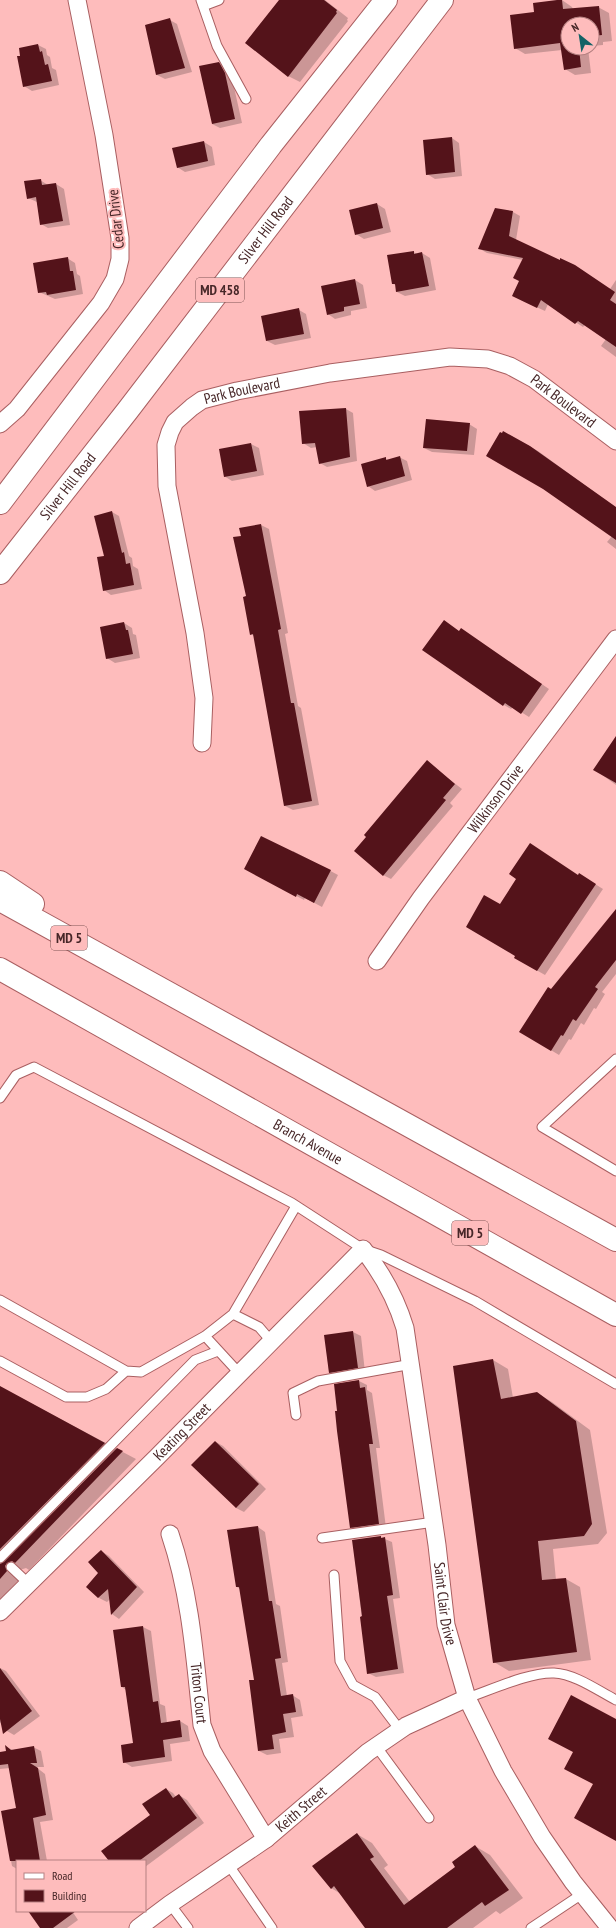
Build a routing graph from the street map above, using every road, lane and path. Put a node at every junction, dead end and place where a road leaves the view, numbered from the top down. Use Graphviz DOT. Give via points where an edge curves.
graph roads {
  1 [pos="77,0"];
  2 [pos="219,0"];
  3 [pos="386,0"];
  4 [pos="442,2"];
  5 [pos="202,3"];
  6 [pos="246,99"];
  7 [pos="0,424"];
  8 [pos="616,441"];
  9 [pos="0,503"];
  10 [pos="0,573"];
  11 [pos="616,640"];
  12 [pos="202,743"];
  13 [pos="0,882"];
  14 [pos="0,900"];
  15 [pos="377,960"];
  16 [pos="0,969"];
  17 [pos="0,975"];
  18 [pos="138,976"];
  19 [pos="37,989"];
  20 [pos="616,1059"];
  21 [pos="0,1098"];
  22 [pos="616,1171"];
  23 [pos="296,1206"];
  24 [pos="616,1240"];
  25 [pos="362,1249"];
  26 [pos="0,1300"];
  27 [pos="233,1314"];
  28 [pos="616,1315"];
  29 [pos="205,1336"];
  30 [pos="270,1341"];
  31 [pos="218,1351"];
  32 [pos="0,1360"];
  33 [pos="412,1364"];
  34 [pos="126,1371"];
  35 [pos="239,1373"];
  36 [pos="616,1384"];
  37 [pos="296,1415"];
  38 [pos="434,1522"];
  39 [pos="170,1534"];
  40 [pos="322,1538"];
  41 [pos="0,1558"];
  42 [pos="11,1568"];
  43 [pos="334,1575"];
  44 [pos="29,1584"];
  45 [pos="0,1612"];
  46 [pos="467,1698"];
  47 [pos="616,1700"];
  48 [pos="400,1730"];
  49 [pos="376,1746"];
  50 [pos="429,1818"];
  51 [pos="266,1838"];
  52 [pos="228,1864"];
  53 [pos="582,1894"];
  54 [pos="170,1904"];
  55 [pos="138,1928"];
  56 [pos="188,1928"];
  57 [pos="272,1928"];
  58 [pos="531,1928"];
  59 [pos="610,1928"];
  1 -- 7 [label="street, Cedar Drive" via="104,135 120,238 120,259 115,279 101,303 17,409"];
  2 -- 5 [label="lane"];
  3 -- 9 [label="main road, MD 458" via="271,145"];
  4 -- 10 [label="main road, Silver Hill Road / MD 458"];
  5 -- 6 [label="lane" via="218,46"];
  8 -- 12 [label="street, Park Boulevard" via="534,379 510,366 488,359 450,357 330,373 237,391 202,400 192,407 175,422 170,432 166,445 167,486 195,633 204,698"];
  11 -- 15 [label="street, Wilkinson Drive"];
  13 -- 18 [label="main road"];
  14 -- 18 [label="main road, MD 5"];
  16 -- 19 [label="main road, Branch Avenue / MD 5"];
  17 -- 19 [label="main road"];
  18 -- 24 [label="main road, MD 5"];
  19 -- 28 [label="main road, Branch Avenue / MD 5"];
  20 -- 22 [label="lane" via="542,1127"];
  21 -- 23 [label="lane" via="16,1075 34,1067"];
  23 -- 25 [label="lane"];
  23 -- 27 [label="lane"];
  25 -- 30 [label="street, Keating Street"];
  25 -- 33 [label="street, Saint Clair Drive" via="378,1268 400,1311"];
  25 -- 36 [label="lane" via="381,1255 475,1301"];
  26 -- 34 [label="lane"];
  27 -- 29 [label="lane"];
  27 -- 30 [label="lane" via="259,1327"];
  29 -- 31 [label="lane"];
  29 -- 34 [label="lane" via="141,1372"];
  30 -- 35 [label="street, Keating Street"];
  31 -- 35 [label="lane"];
  31 -- 41 [label="lane" via="195,1360"];
  32 -- 34 [label="lane" via="66,1397 87,1397 106,1389"];
  33 -- 37 [label="lane" via="318,1381 293,1393"];
  33 -- 38 [label="street, Saint Clair Drive"];
  35 -- 44 [label="street, Keating Street"];
  38 -- 40 [label="lane"];
  38 -- 46 [label="street, Saint Clair Drive" via="446,1625"];
  39 -- 51 [label="street, Triton Court" via="180,1564 193,1633 202,1725 212,1751"];
  42 -- 44 [label="lane"];
  43 -- 48 [label="lane" via="340,1661 354,1685 375,1697"];
  44 -- 45 [label="street, Keating Street"];
  46 -- 47 [label="lane" via="525,1677 553,1673 575,1679"];
  46 -- 48 [label="street, Keith Street"];
  46 -- 53 [label="street, Saint Clair Drive" via="503,1771 542,1837"];
  48 -- 49 [label="street, Keith Street"];
  49 -- 50 [label="lane"];
  49 -- 51 [label="street, Keith Street"];
  51 -- 52 [label="street, Keith Street"];
  52 -- 54 [label="street, Keith Street"];
  52 -- 57 [label="lane"];
  53 -- 58 [label="lane"];
  53 -- 59 [label="street, Saint Clair Drive"];
  54 -- 55 [label="street, Keith Street"];
  54 -- 56 [label="lane"];
}
